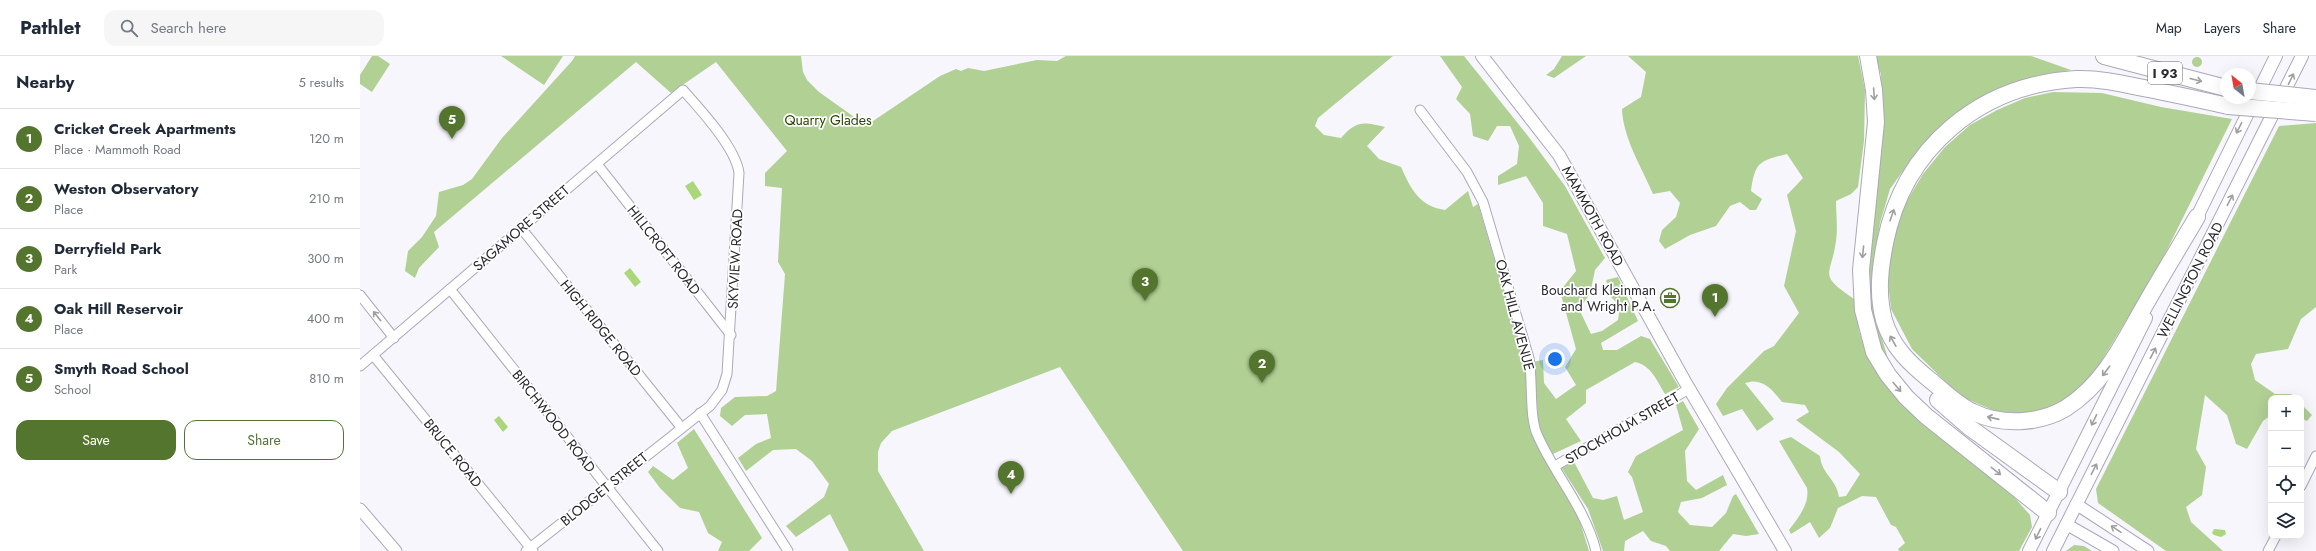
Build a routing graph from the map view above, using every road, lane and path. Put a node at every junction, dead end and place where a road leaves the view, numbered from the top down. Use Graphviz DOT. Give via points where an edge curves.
graph roads {
  1 [pos="1482,56"];
  2 [pos="1868,56"];
  3 [pos="2104,56"];
  4 [pos="2276,56"];
  5 [pos="2302,56"];
  6 [pos="2220,86"];
  7 [pos="683,90"];
  8 [pos="2256,92"];
  9 [pos="2316,98"];
  10 [pos="1420,110"];
  11 [pos="2316,113"];
  12 [pos="596,164"];
  13 [pos="2197,217"];
  14 [pos="521,228"];
  15 [pos="450,289"];
  16 [pos="360,295"];
  17 [pos="731,335"];
  18 [pos="394,338"];
  19 [pos="373,355"];
  20 [pos="1904,358"];
  21 [pos="360,366"];
  22 [pos="1689,389"];
  23 [pos="700,414"];
  24 [pos="681,427"];
  25 [pos="2315,459"];
  26 [pos="1555,466"];
  27 [pos="2304,480"];
  28 [pos="606,488"];
  29 [pos="2059,492"];
  30 [pos="2076,504"];
  31 [pos="2048,513"];
  32 [pos="362,515"];
  33 [pos="2066,524"];
  34 [pos="2274,539"];
  35 [pos="530,550"];
  36 [pos="396,551"];
  37 [pos="658,551"];
  38 [pos="788,551"];
  39 [pos="1596,551"];
  40 [pos="1785,551"];
  41 [pos="2030,551"];
  42 [pos="2053,551"];
  43 [pos="2113,551"];
  44 [pos="2148,551"];
  45 [pos="2268,551"];
  1 -- 22 [label="main road, MAMMOTH ROAD" via="1559,155"];
  2 -- 31 [label="highway, one-way" via="1876,122 1861,270 1863,310 1874,352 1888,375 1921,411"];
  3 -- 6 [label="highway, I 93, one-way"];
  4 -- 13 [label="main road, WELLINGTON ROAD, one-way"];
  30 -- 5 [label="main road, WELLINGTON ROAD, one-way"];
  7 -- 12 [label="street, SAGAMORE STREET"];
  7 -- 17 [label="street, SKYVIEW ROAD" via="724,142 739,168"];
  8 -- 9 [label="highway, bridge"];
  10 -- 26 [label="street, OAK HILL AVENUE" via="1467,172 1483,202 1528,358 1532,376 1535,428"];
  20 -- 11 [label="highway, one-way, bridge" via="1891,339 1881,306 1879,269 1888,227 1904,187 1915,168 1942,135 1986,103 2026,87 2079,79 2122,83 2228,106"];
  12 -- 14 [label="street, SAGAMORE STREET"];
  12 -- 17 [label="street, HILLCROFT ROAD"];
  13 -- 20 [label="highway, one-way" via="2108,368 2093,386 2060,411 2020,422 1993,419 1973,412 1954,400"];
  13 -- 29 [label="main road, WELLINGTON ROAD, one-way"];
  14 -- 15 [label="street, SAGAMORE STREET"];
  14 -- 24 [label="street, HIGH RIDGE ROAD"];
  15 -- 18 [label="street, SAGAMORE STREET"];
  15 -- 28 [label="street, BIRCHWOOD ROAD"];
  18 -- 16 [label="street, one-way"];
  17 -- 23 [label="street, SKYVIEW ROAD" via="727,374 722,390 714,402"];
  18 -- 19 [label="street, SAGAMORE STREET"];
  19 -- 21 [label="street, SAGAMORE STREET"];
  19 -- 35 [label="street, BRUCE ROAD"];
  20 -- 29 [label="highway" via="1930,392 1969,427"];
  22 -- 26 [label="street, STOCKHOLM STREET"];
  22 -- 40 [label="main road, MAMMOTH ROAD"];
  23 -- 24 [label="street, SKYVIEW ROAD"];
  23 -- 38 [label="street"];
  24 -- 28 [label="street, BLODGET STREET"];
  25 -- 27 [label="street"];
  26 -- 39 [label="street, OAK HILL AVENUE" via="1582,513"];
  28 -- 35 [label="street, BLODGET STREET"];
  28 -- 37 [label="street, BIRCHWOOD ROAD"];
  29 -- 30 [label="main road"];
  29 -- 31 [label="main road, WELLINGTON ROAD"];
  30 -- 33 [label="main road, WELLINGTON ROAD"];
  44 -- 30 [label="street, one-way"];
  31 -- 33 [label="main road"];
  31 -- 41 [label="main road, WELLINGTON ROAD, one-way"];
  32 -- 36 [label="street"];
  33 -- 42 [label="main road, WELLINGTON ROAD"];
  33 -- 43 [label="street"];
  34 -- 45 [label="street"];
}
